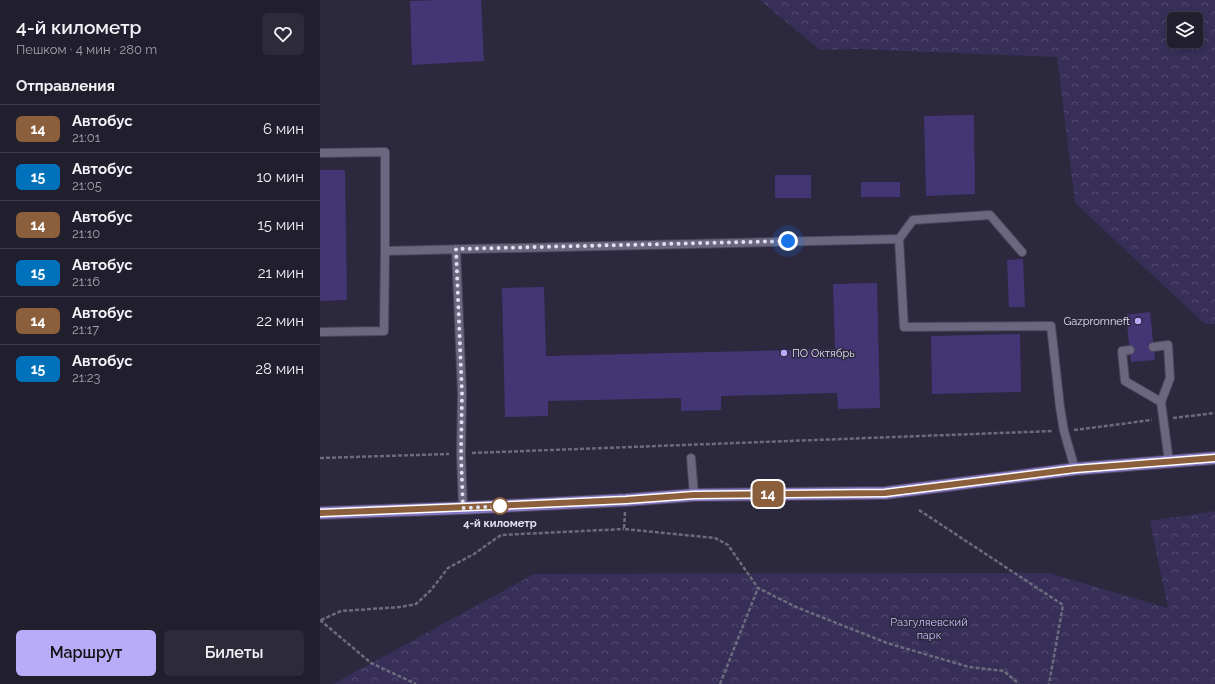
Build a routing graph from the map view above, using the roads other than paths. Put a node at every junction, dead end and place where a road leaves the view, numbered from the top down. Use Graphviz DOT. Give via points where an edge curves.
graph roads {
  1 [pos="320,153"];
  2 [pos="899,238"];
  3 [pos="456,249"];
  4 [pos="385,251"];
  5 [pos="1022,252"];
  6 [pos="320,332"];
  7 [pos="1153,347"];
  8 [pos="1130,350"];
  9 [pos="1161,402"];
  10 [pos="691,458"];
  11 [pos="1215,458"];
  12 [pos="1169,462"];
  13 [pos="1075,469"];
  14 [pos="694,495"];
  15 [pos="463,508"];
  16 [pos="320,513"];
  1 -- 4 [label="lane" via="385,152"];
  2 -- 3 [label="lane"];
  2 -- 5 [label="lane" via="913,220 990,215"];
  2 -- 13 [label="lane" via="904,327 1051,326 1064,431"];
  3 -- 4 [label="lane"];
  3 -- 15 [label="lane" via="462,394"];
  4 -- 6 [label="lane" via="384,331"];
  7 -- 9 [label="lane" via="1168,345 1170,378"];
  8 -- 9 [label="lane" via="1122,350 1125,381"];
  9 -- 12 [label="lane"];
  10 -- 14 [label="lane"];
  11 -- 12 [label="main road"];
  12 -- 13 [label="main road"];
  13 -- 14 [label="main road" via="885,493"];
  14 -- 15 [label="main road"];
  15 -- 16 [label="main road"];
}
